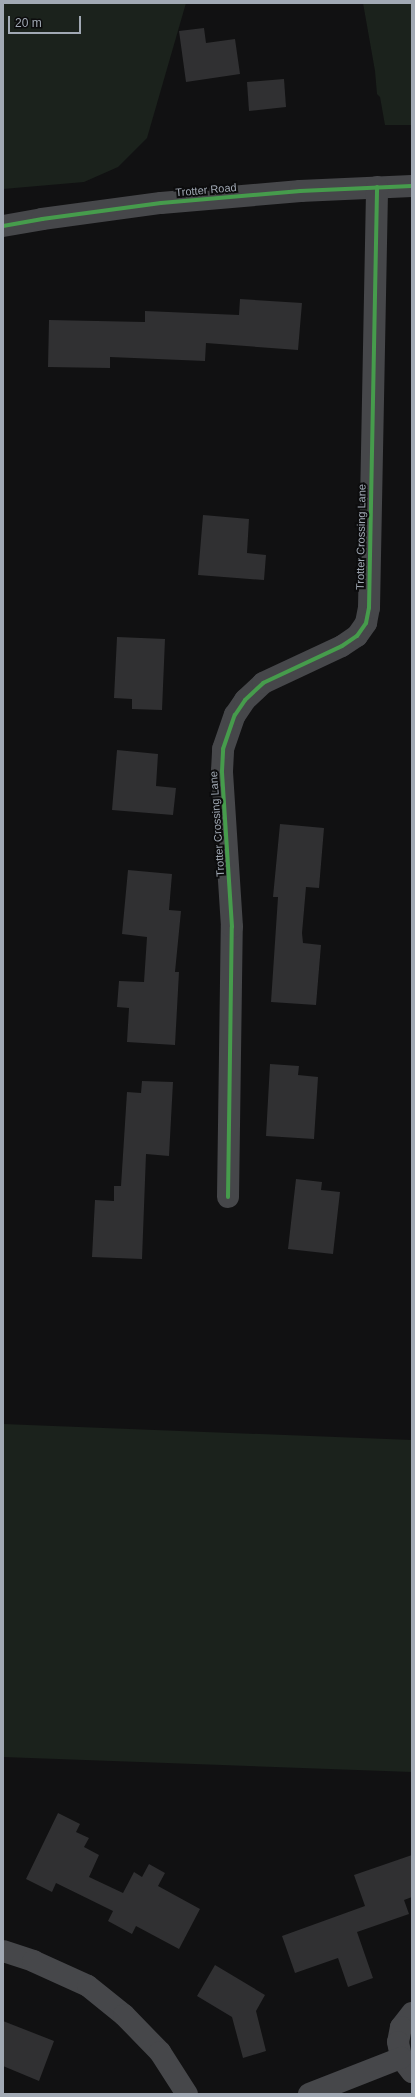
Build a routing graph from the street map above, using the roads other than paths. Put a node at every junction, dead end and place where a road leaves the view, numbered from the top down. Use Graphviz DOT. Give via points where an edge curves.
graph roads {
  1 [pos="412,186"];
  2 [pos="377,187"];
  3 [pos="3,226"];
  4 [pos="228,1197"];
  5 [pos="3,1952"];
  6 [pos="412,2013"];
  7 [pos="407,2065"];
  8 [pos="187,2094"];
  9 [pos="309,2094"];
  1 -- 2 [label="street, Trotter Road"];
  2 -- 3 [label="street, Trotter Road" via="161,203"];
  2 -- 4 [label="street, Trotter Crossing Lane" via="369,608 366,623 356,636 342,646 263,683 245,700 235,715 223,749 222,771 232,927"];
  5 -- 8 [label="street" via="33,1961 88,1986 124,2015 160,2052"];
  6 -- 7 [label="street" via="401,2027 398,2042"];
  7 -- 9 [label="street"];
}
